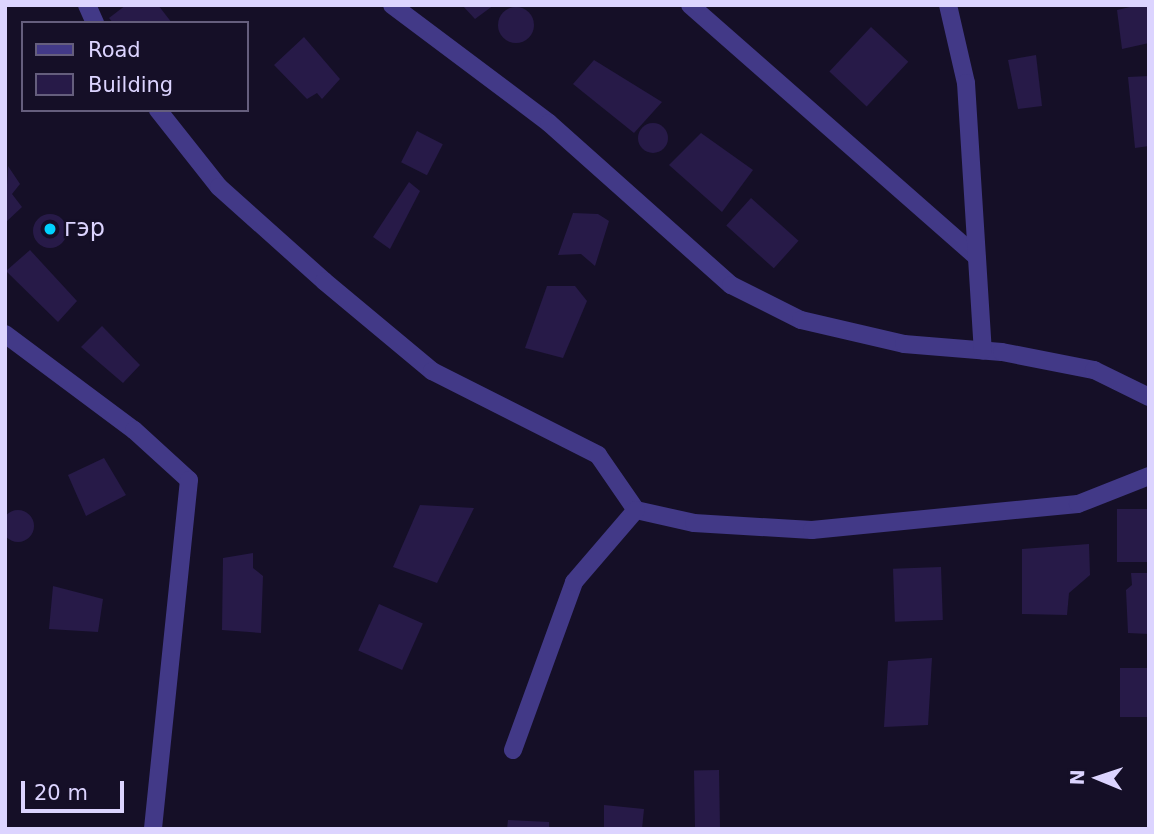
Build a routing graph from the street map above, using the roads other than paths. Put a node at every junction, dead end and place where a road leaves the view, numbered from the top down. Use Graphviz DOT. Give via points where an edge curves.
graph roads {
  1 [pos="392,5"];
  2 [pos="690,5"];
  3 [pos="948,5"];
  4 [pos="160,112"];
  5 [pos="976,256"];
  6 [pos="5,334"];
  7 [pos="983,350"];
  8 [pos="1149,397"];
  9 [pos="1149,476"];
  10 [pos="636,510"];
  11 [pos="513,750"];
  12 [pos="153,829"];
  1 -- 7 [label="street" via="549,123 731,285 801,320 904,344"];
  2 -- 5 [label="street"];
  3 -- 5 [label="street" via="966,83"];
  4 -- 10 [label="street" via="219,187 432,371 598,455"];
  5 -- 7 [label="street"];
  6 -- 12 [label="street" via="134,430 189,480"];
  7 -- 8 [label="street" via="1094,370"];
  9 -- 10 [label="street" via="1078,504 812,530 694,523"];
  10 -- 11 [label="street" via="574,582"];
}
